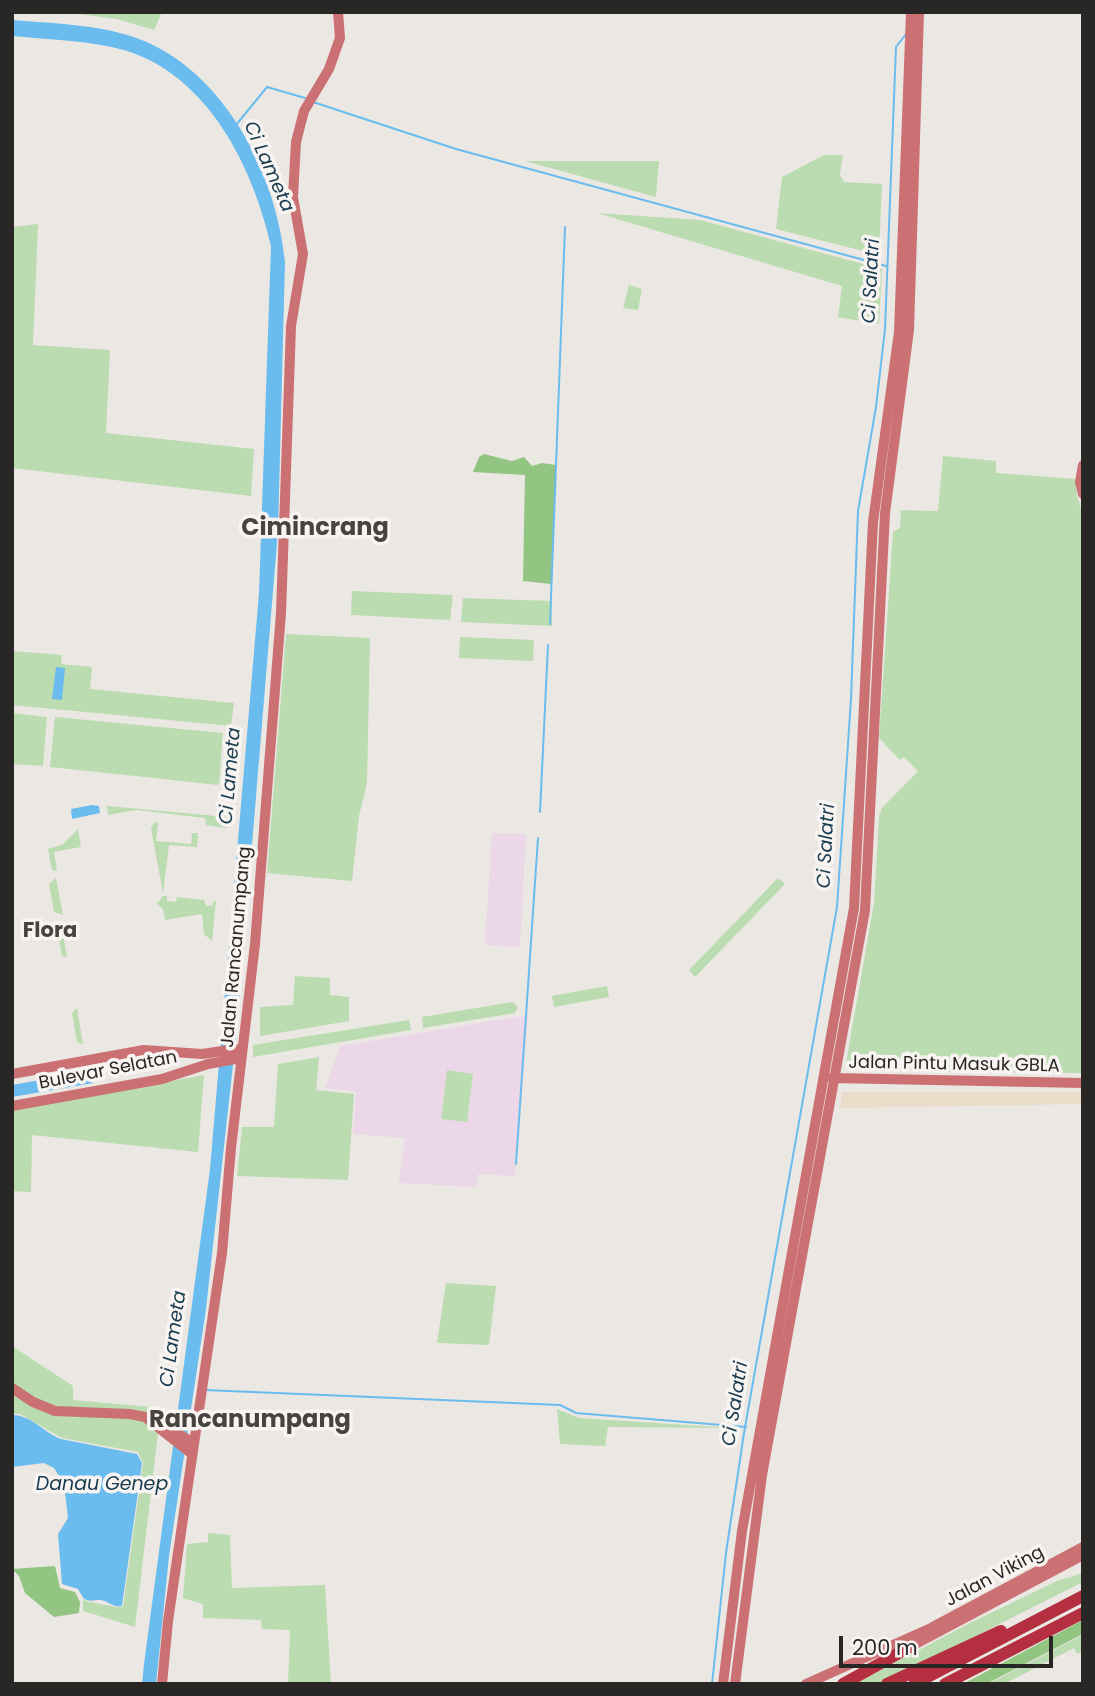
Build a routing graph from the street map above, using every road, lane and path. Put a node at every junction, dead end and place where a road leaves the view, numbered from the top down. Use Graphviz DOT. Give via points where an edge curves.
graph roads {
  1 [pos="338,12"];
  2 [pos="919,12"];
  3 [pos="913,27"];
  4 [pos="1083,464"];
  5 [pos="1083,494"];
  6 [pos="236,1054"];
  7 [pos="210,1058"];
  8 [pos="12,1074"];
  9 [pos="824,1078"];
  10 [pos="836,1079"];
  11 [pos="1083,1083"];
  12 [pos="12,1107"];
  13 [pos="12,1388"];
  14 [pos="190,1446"];
  15 [pos="1083,1547"];
  16 [pos="1083,1555"];
  17 [pos="1083,1596"];
  18 [pos="1083,1613"];
  19 [pos="1047,1615"];
  20 [pos="1054,1628"];
  21 [pos="910,1647"];
  22 [pos="162,1684"];
  23 [pos="723,1684"];
  24 [pos="735,1684"];
  25 [pos="806,1684"];
  26 [pos="821,1684"];
  27 [pos="843,1684"];
  28 [pos="887,1684"];
  29 [pos="914,1684"];
  30 [pos="945,1684"];
  1 -- 14 [label="street, Jalan Rancanumpang" via="340,38 308,102 296,142 293,197 303,254 291,326 281,613 255,944 222,1253"];
  2 -- 3 [label="street"];
  3 -- 9 [label="street" via="899,332 873,522 854,908"];
  3 -- 10 [label="street" via="909,330 885,513 865,910"];
  4 -- 5 [label="street"];
  6 -- 7 [label="street"];
  7 -- 8 [label="street, Bulevar Selatan" via="144,1050"];
  7 -- 12 [label="street, Bulevar Selatan" via="162,1079"];
  9 -- 10 [label="street, Jalan Pintu Masuk GBLA"];
  9 -- 23 [label="street" via="742,1531"];
  10 -- 11 [label="street, Jalan Pintu Masuk GBLA"];
  10 -- 24 [label="street" via="762,1475"];
  13 -- 14 [label="street" via="55,1411 145,1417"];
  14 -- 22 [label="street, Jalan Rancanumpang"];
  15 -- 25 [label="street, Jalan Viking" via="931,1628"];
  16 -- 21 [label="street, Jalan Viking"];
  17 -- 19 [label="highway"];
  18 -- 20 [label="highway"];
  19 -- 20 [label="highway"];
  19 -- 28 [label="highway" via="983,1637"];
  19 -- 29 [label="highway"];
  20 -- 30 [label="highway"];
  21 -- 26 [label="street, Jalan Viking"];
  21 -- 27 [label="highway"];
}
